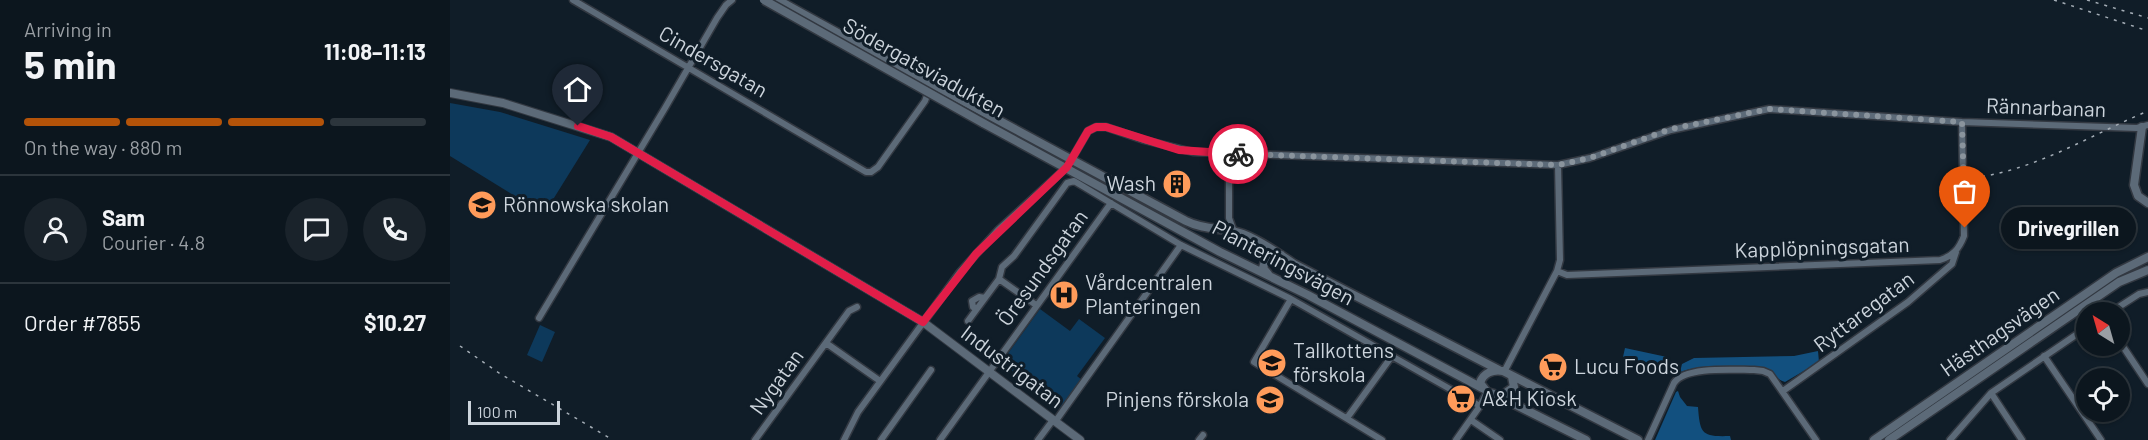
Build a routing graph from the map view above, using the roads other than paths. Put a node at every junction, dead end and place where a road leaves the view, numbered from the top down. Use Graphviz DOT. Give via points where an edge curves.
graph roads {
  1 [pos="573,0"];
  2 [pos="732,0"];
  3 [pos="764,0"];
  4 [pos="772,0"];
  5 [pos="778,0"];
  6 [pos="689,67"];
  7 [pos="450,93"];
  8 [pos="986,119"];
  9 [pos="1962,122"];
  10 [pos="2145,126"];
  11 [pos="638,154"];
  12 [pos="1229,154"];
  13 [pos="1069,164"];
  14 [pos="1558,165"];
  15 [pos="1111,203"];
  16 [pos="2148,203"];
  17 [pos="1234,232"];
  18 [pos="1181,245"];
  19 [pos="1956,251"];
  20 [pos="1281,255"];
  21 [pos="2148,257"];
  22 [pos="2148,269"];
  23 [pos="1557,271"];
  24 [pos="1274,278"];
  25 [pos="999,279"];
  26 [pos="2148,292"];
  27 [pos="1291,299"];
  28 [pos="2126,302"];
  29 [pos="1036,305"];
  30 [pos="857,307"];
  31 [pos="539,318"];
  32 [pos="968,321"];
  33 [pos="923,322"];
  34 [pos="2076,335"];
  35 [pos="826,343"];
  36 [pos="1392,356"];
  37 [pos="2044,356"];
  38 [pos="2129,356"];
  39 [pos="930,370"];
  40 [pos="989,371"];
  41 [pos="1505,373"];
  42 [pos="880,381"];
  43 [pos="2148,384"];
  44 [pos="1485,390"];
  45 [pos="1783,391"];
  46 [pos="1991,393"];
  47 [pos="1498,396"];
  48 [pos="1480,406"];
  49 [pos="1347,418"];
  50 [pos="1471,420"];
  51 [pos="1054,421"];
  52 [pos="755,440"];
  53 [pos="844,440"];
  54 [pos="881,440"];
  55 [pos="940,440"];
  56 [pos="1038,440"];
  57 [pos="1080,440"];
  58 [pos="1382,440"];
  59 [pos="1456,440"];
  60 [pos="1500,440"];
  61 [pos="1586,440"];
  62 [pos="1638,440"];
  63 [pos="1648,440"];
  64 [pos="1816,440"];
  65 [pos="1874,440"];
  66 [pos="1889,440"];
  67 [pos="1950,440"];
  68 [pos="2022,440"];
  69 [pos="2101,440"];
  1 -- 6 [label="street, Cindersgatan"];
  2 -- 6 [label="street"];
  3 -- 8 [label="main road, Södergatsviadukten, bridge"];
  4 -- 6 [label="street, Cindersgatan" via="919,81 927,90 928,96 876,168 866,172"];
  5 -- 8 [label="main road, Södergatsviadukten"];
  6 -- 11 [label="street"];
  7 -- 11 [label="street, Industrigatan" via="503,103 589,129"];
  8 -- 13 [label="main road, Södergatsviadukten"];
  9 -- 10 [label="street, Rännarbanan"];
  9 -- 14 [label="street, Rännarbanan" via="1769,109 1671,129 1590,158"];
  9 -- 19 [label="street" via="1965,228"];
  10 -- 16 [label="main road" via="2134,185 2138,196"];
  11 -- 31 [label="street"];
  11 -- 33 [label="street, Industrigatan"];
  12 -- 13 [label="street, Rännarbanan" via="1179,150 1096,127 1088,131"];
  12 -- 14 [label="street, Rännarbanan"];
  12 -- 17 [label="street, Planteringsvägen" via="1229,218"];
  13 -- 17 [label="main road, Planteringsvägen" via="1193,225"];
  13 -- 24 [label="main road, Planteringsvägen" via="1220,252"];
  13 -- 33 [label="street" via="976,254"];
  14 -- 23 [label="street"];
  15 -- 18 [label="street, Planteringsvägen"];
  15 -- 25 [label="street, Planteringsvägen" via="1071,181 1067,183 1002,267"];
  15 -- 29 [label="street, Öresundsgatan"];
  17 -- 20 [label="main road, Planteringsvägen"];
  18 -- 27 [label="street, Planteringsvägen"];
  18 -- 51 [label="street"];
  19 -- 23 [label="street, Kapplöpningsgatan" via="1940,260 1567,275"];
  19 -- 45 [label="street, Ryttaregatan" via="1952,264 1908,302"];
  20 -- 24 [label="main road" via="1270,254 1263,266"];
  20 -- 41 [label="main road, Planteringsvägen"];
  21 -- 65 [label="main road, Hästhagsvägen" via="2116,273"];
  22 -- 66 [label="main road, Hästhagsvägen" via="2101,294"];
  23 -- 41 [label="street"];
  24 -- 44 [label="main road, Planteringsvägen"];
  25 -- 29 [label="street"];
  25 -- 32 [label="street"];
  26 -- 28 [label="street"];
  27 -- 36 [label="street, Planteringsvägen"];
  27 -- 49 [label="street" via="1254,362"];
  29 -- 40 [label="street, Öresundsgatan"];
  30 -- 35 [label="street, Nygatan" via="849,311"];
  33 -- 40 [label="street, Industrigatan"];
  33 -- 42 [label="street"];
  34 -- 37 [label="street"];
  35 -- 42 [label="street, Nygatan"];
  35 -- 52 [label="street, Nygatan"];
  36 -- 48 [label="street, Planteringsvägen"];
  36 -- 49 [label="street"];
  37 -- 46 [label="street"];
  37 -- 69 [label="street"];
  38 -- 43 [label="street"];
  39 -- 54 [label="street"];
  40 -- 51 [label="street, Industrigatan"];
  40 -- 55 [label="street, Öresundsgatan"];
  41 -- 44 [label="main road" via="1487,373 1480,383"];
  41 -- 47 [label="main road" via="1515,383 1514,387"];
  41 -- 62 [label="main road, Planteringsvägen"];
  42 -- 53 [label="street"];
  44 -- 47 [label="main road"];
  44 -- 48 [label="street"];
  45 -- 63 [label="street" via="1763,371 1682,375 1674,383"];
  45 -- 64 [label="street"];
  46 -- 67 [label="street"];
  46 -- 68 [label="street"];
  47 -- 61 [label="main road"];
  48 -- 50 [label="street"];
  49 -- 58 [label="street"];
  50 -- 59 [label="street"];
  50 -- 60 [label="street"];
  51 -- 56 [label="street"];
  51 -- 57 [label="street, Industrigatan"];
}
